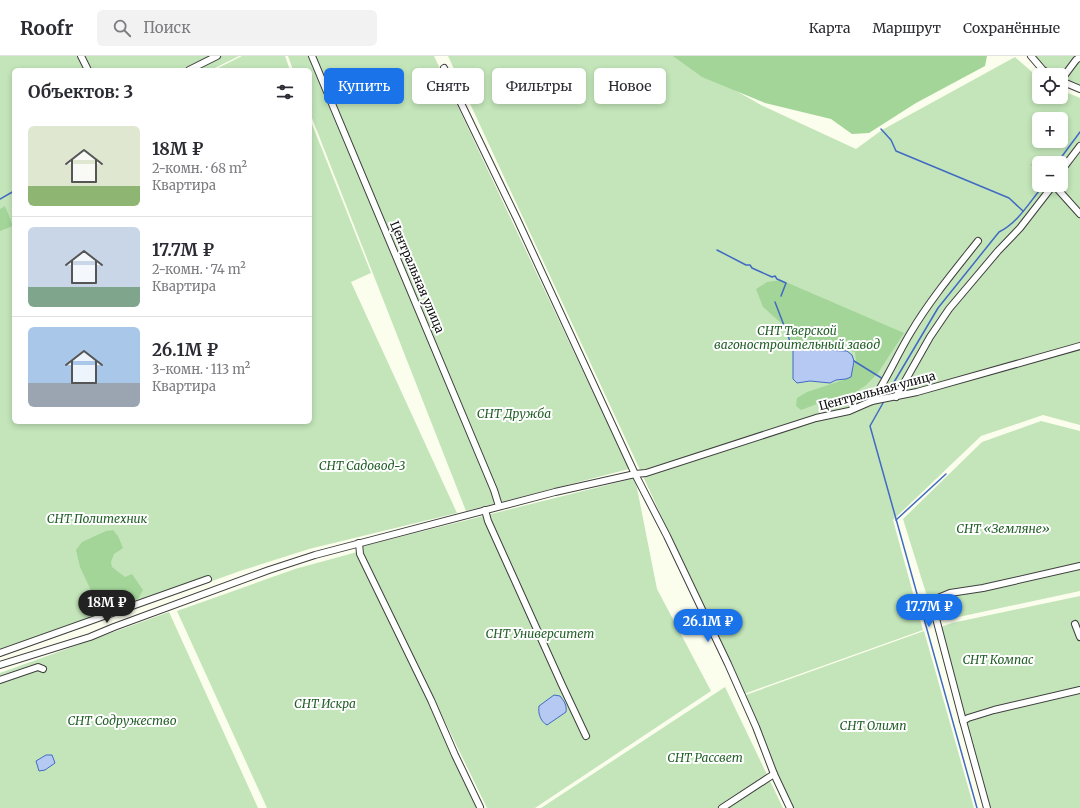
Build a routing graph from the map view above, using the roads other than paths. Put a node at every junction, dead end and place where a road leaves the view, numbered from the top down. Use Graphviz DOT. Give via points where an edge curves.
graph roads {
  1 [pos="80,56"];
  2 [pos="217,56"];
  3 [pos="312,56"];
  4 [pos="1031,56"];
  5 [pos="1080,57"];
  6 [pos="87,68"];
  7 [pos="193,68"];
  8 [pos="1041,68"];
  9 [pos="1068,71"];
  10 [pos="1068,84"];
  11 [pos="1080,89"];
  12 [pos="461,104"];
  13 [pos="1080,146"];
  14 [pos="1068,162"];
  15 [pos="1048,192"];
  16 [pos="1060,192"];
  17 [pos="1080,214"];
  18 [pos="978,241"];
  19 [pos="1080,346"];
  20 [pos="896,397"];
  21 [pos="872,401"];
  22 [pos="635,474"];
  23 [pos="499,506"];
  24 [pos="485,510"];
  25 [pos="359,543"];
  26 [pos="1080,566"];
  27 [pos="208,578"];
  28 [pos="1075,624"];
  29 [pos="1080,637"];
  30 [pos="0,653"];
  31 [pos="0,665"];
  32 [pos="44,669"];
  33 [pos="0,680"];
  34 [pos="1080,690"];
  35 [pos="963,721"];
  36 [pos="586,736"];
  37 [pos="774,774"];
  38 [pos="480,807"];
  39 [pos="722,808"];
  40 [pos="790,808"];
  41 [pos="987,808"];
  1 -- 6 [label="street"];
  2 -- 7 [label="street"];
  3 -- 23 [label="street, Центральная улица"];
  4 -- 8 [label="street"];
  5 -- 9 [label="street"];
  10 -- 11 [label="street"];
  12 -- 22 [label="street"];
  13 -- 14 [label="street"];
  15 -- 20 [label="street" via="949,309"];
  16 -- 17 [label="street"];
  18 -- 21 [label="street" via="911,331"];
  19 -- 20 [label="street, Центральная улица"];
  20 -- 21 [label="street, Центральная улица"];
  21 -- 22 [label="street, Центральная улица" via="849,411 816,418 646,473"];
  22 -- 23 [label="street, Центральная улица"];
  22 -- 37 [label="street" via="728,664"];
  23 -- 24 [label="street, Центральная улица"];
  24 -- 25 [label="street, Центральная улица"];
  24 -- 36 [label="street"];
  25 -- 31 [label="street, Центральная улица" via="269,570 90,637"];
  25 -- 38 [label="street" via="360,554"];
  26 -- 35 [label="street" via="950,593 938,598 934,607"];
  27 -- 30 [label="street"];
  28 -- 29 [label="street"];
  32 -- 33 [label="street" via="38,668"];
  34 -- 35 [label="street" via="994,710"];
  35 -- 41 [label="street"];
  37 -- 39 [label="street"];
  37 -- 40 [label="street"];
}
